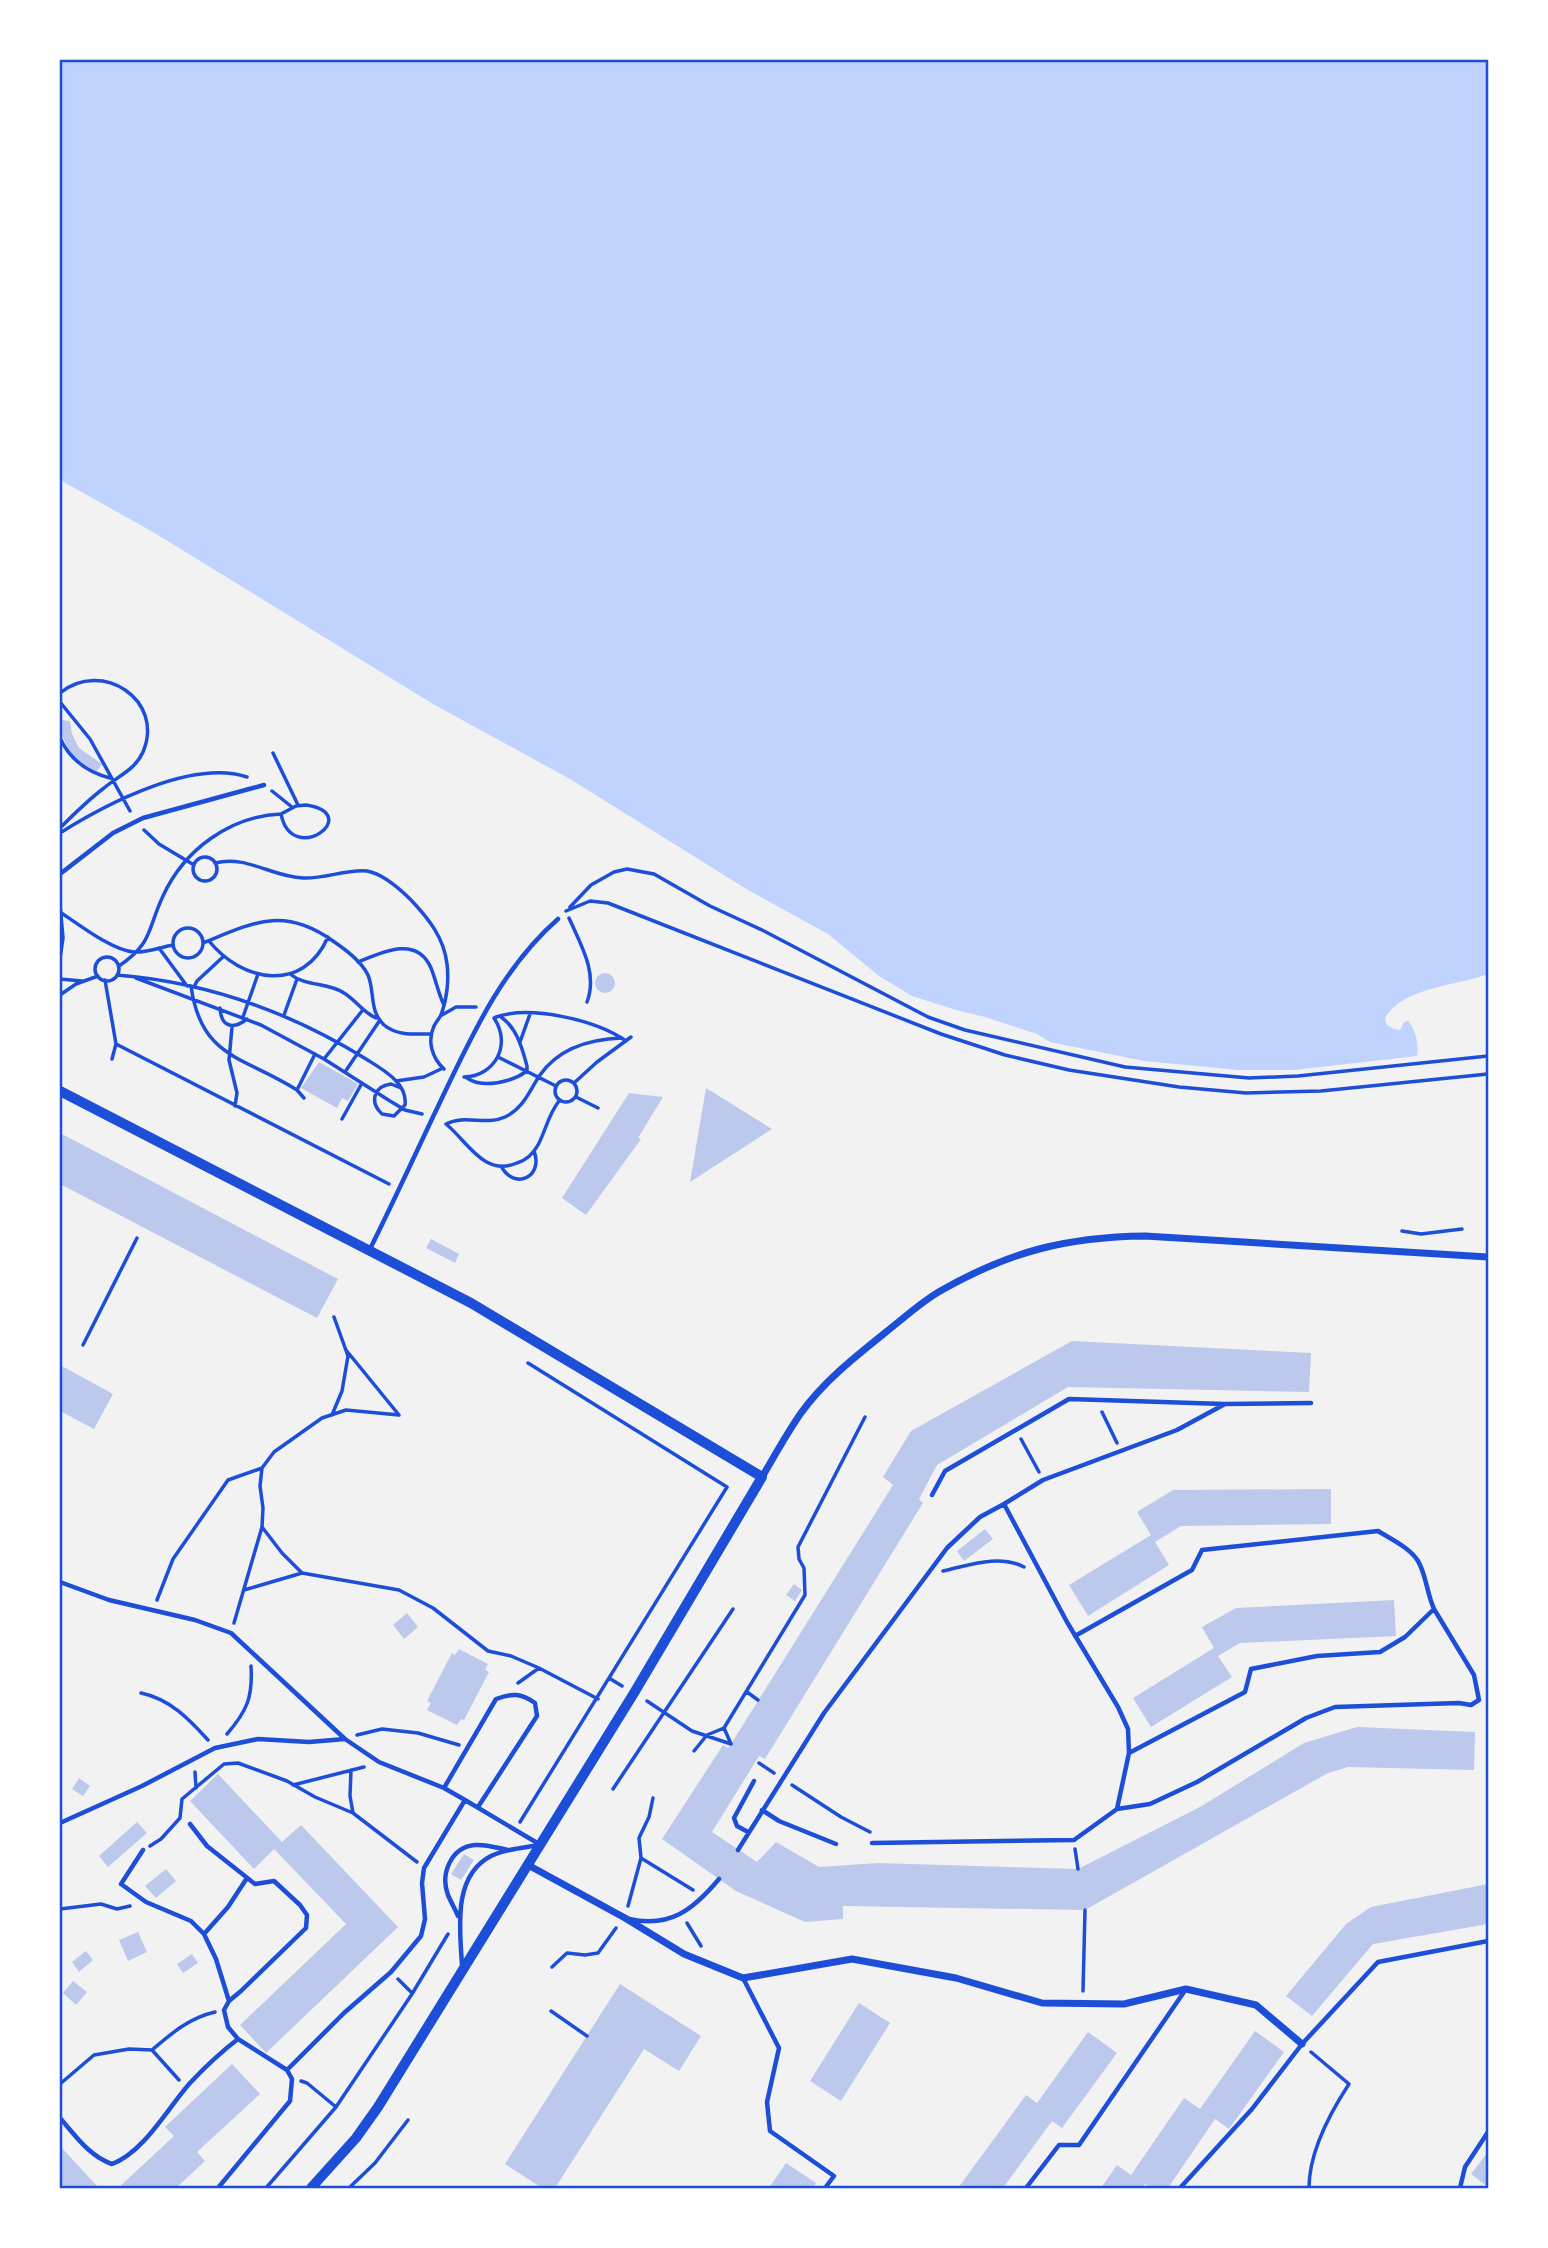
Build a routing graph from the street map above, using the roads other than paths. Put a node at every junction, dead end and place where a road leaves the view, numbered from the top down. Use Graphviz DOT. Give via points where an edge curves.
graph roads {
  1 [pos="264,785"];
  2 [pos="60,874"];
  3 [pos="558,919"];
  4 [pos="60,1091"];
  5 [pos="370,1250"];
  6 [pos="1489,1257"];
  7 [pos="1311,1403"];
  8 [pos="1225,1404"];
  9 [pos="762,1477"];
  10 [pos="932,1495"];
  11 [pos="1004,1504"];
  12 [pos="60,1582"];
  13 [pos="1434,1609"];
  14 [pos="1075,1636"];
  15 [pos="345,1739"];
  16 [pos="1129,1753"];
  17 [pos="754,1782"];
  18 [pos="444,1788"];
  19 [pos="465,1800"];
  20 [pos="478,1807"];
  21 [pos="1117,1808"];
  22 [pos="762,1810"];
  23 [pos="60,1823"];
  24 [pos="190,1824"];
  25 [pos="748,1832"];
  26 [pos="872,1843"];
  27 [pos="836,1844"];
  28 [pos="540,1845"];
  29 [pos="143,1850"];
  30 [pos="738,1850"];
  31 [pos="509,1851"];
  32 [pos="528,1866"];
  33 [pos="247,1878"];
  34 [pos="719,1879"];
  35 [pos="459,1916"];
  36 [pos="625,1918"];
  37 [pos="204,1934"];
  38 [pos="1489,1941"];
  39 [pos="462,1971"];
  40 [pos="743,1978"];
  41 [pos="1186,1989"];
  42 [pos="229,2001"];
  43 [pos="238,2039"];
  44 [pos="1301,2044"];
  45 [pos="287,2070"];
  46 [pos="60,2118"];
  47 [pos="1489,2132"];
  48 [pos="218,2189"];
  49 [pos="311,2189"];
  50 [pos="825,2189"];
  51 [pos="1026,2189"];
  52 [pos="1180,2189"];
  53 [pos="1460,2189"];
  1 -- 2 [label="lane" via="143,818 113,833"];
  3 -- 5 [label="lane" via="496,993"];
  4 -- 5 [label="street"];
  5 -- 9 [label="street" via="521,1331"];
  6 -- 9 [label="street" via="1145,1236 1054,1244 1004,1259 940,1291 832,1377 802,1412"];
  7 -- 8 [label="lane"];
  8 -- 10 [label="lane" via="1069,1399 945,1471"];
  8 -- 11 [label="lane" via="1177,1430 1043,1480"];
  9 -- 28 [label="street"];
  11 -- 14 [label="lane"];
  11 -- 22 [label="lane" via="962,1531 824,1713"];
  12 -- 15 [label="lane" via="231,1633"];
  13 -- 14 [label="lane" via="1419,1562 1378,1531 1202,1550 1192,1570"];
  13 -- 16 [label="lane" via="1405,1637 1380,1652 1317,1656 1251,1669 1245,1692"];
  13 -- 21 [label="lane" via="1474,1675 1479,1700 1471,1705 1335,1707 1306,1718 1150,1804"];
  14 -- 16 [label="lane" via="1118,1707 1128,1729"];
  15 -- 18 [label="lane" via="379,1762"];
  15 -- 23 [label="lane" via="258,1739 215,1748"];
  16 -- 21 [label="lane"];
  17 -- 25 [label="lane" via="734,1818 737,1826"];
  18 -- 19 [label="lane"];
  18 -- 20 [label="lane" via="496,1699 516,1693 525,1696 535,1703 537,1716"];
  19 -- 20 [label="lane"];
  19 -- 45 [label="lane" via="424,1868 424,1926 415,1944"];
  20 -- 28 [label="lane"];
  21 -- 26 [label="lane" via="1074,1840"];
  22 -- 25 [label="lane"];
  22 -- 27 [label="lane"];
  24 -- 33 [label="lane" via="207,1846"];
  25 -- 30 [label="lane"];
  28 -- 31 [label="lane"];
  28 -- 32 [label="street"];
  29 -- 37 [label="lane" via="121,1884 146,1902 191,1921"];
  31 -- 35 [label="lane" via="491,1855 475,1870 461,1899"];
  31 -- 35 [label="lane" via="479,1844 462,1847 453,1856 444,1876 447,1894"];
  32 -- 36 [label="street"];
  32 -- 39 [label="street"];
  33 -- 37 [label="lane"];
  33 -- 42 [label="lane" via="255,1884 274,1881 307,1915 306,1928"];
  34 -- 36 [label="lane" via="684,1911 654,1923"];
  35 -- 39 [label="lane"];
  36 -- 40 [label="street" via="684,1954"];
  37 -- 42 [label="lane"];
  38 -- 44 [label="lane" via="1378,1962"];
  39 -- 49 [label="street" via="378,2107"];
  40 -- 41 [label="street" via="852,1959 956,1978 1042,2003 1124,2004"];
  40 -- 50 [label="lane" via="779,2048 767,2102 770,2131 834,2176"];
  41 -- 44 [label="street" via="1256,2005"];
  41 -- 51 [label="lane" via="1079,2145 1059,2145"];
  42 -- 43 [label="lane" via="224,2010 228,2027"];
  43 -- 45 [label="lane"];
  43 -- 46 [label="lane" via="218,2054 132,2154 112,2164 93,2155"];
  44 -- 52 [label="lane" via="1252,2109"];
  45 -- 48 [label="lane" via="292,2079 290,2101"];
  47 -- 53 [label="lane" via="1465,2167"];
}
